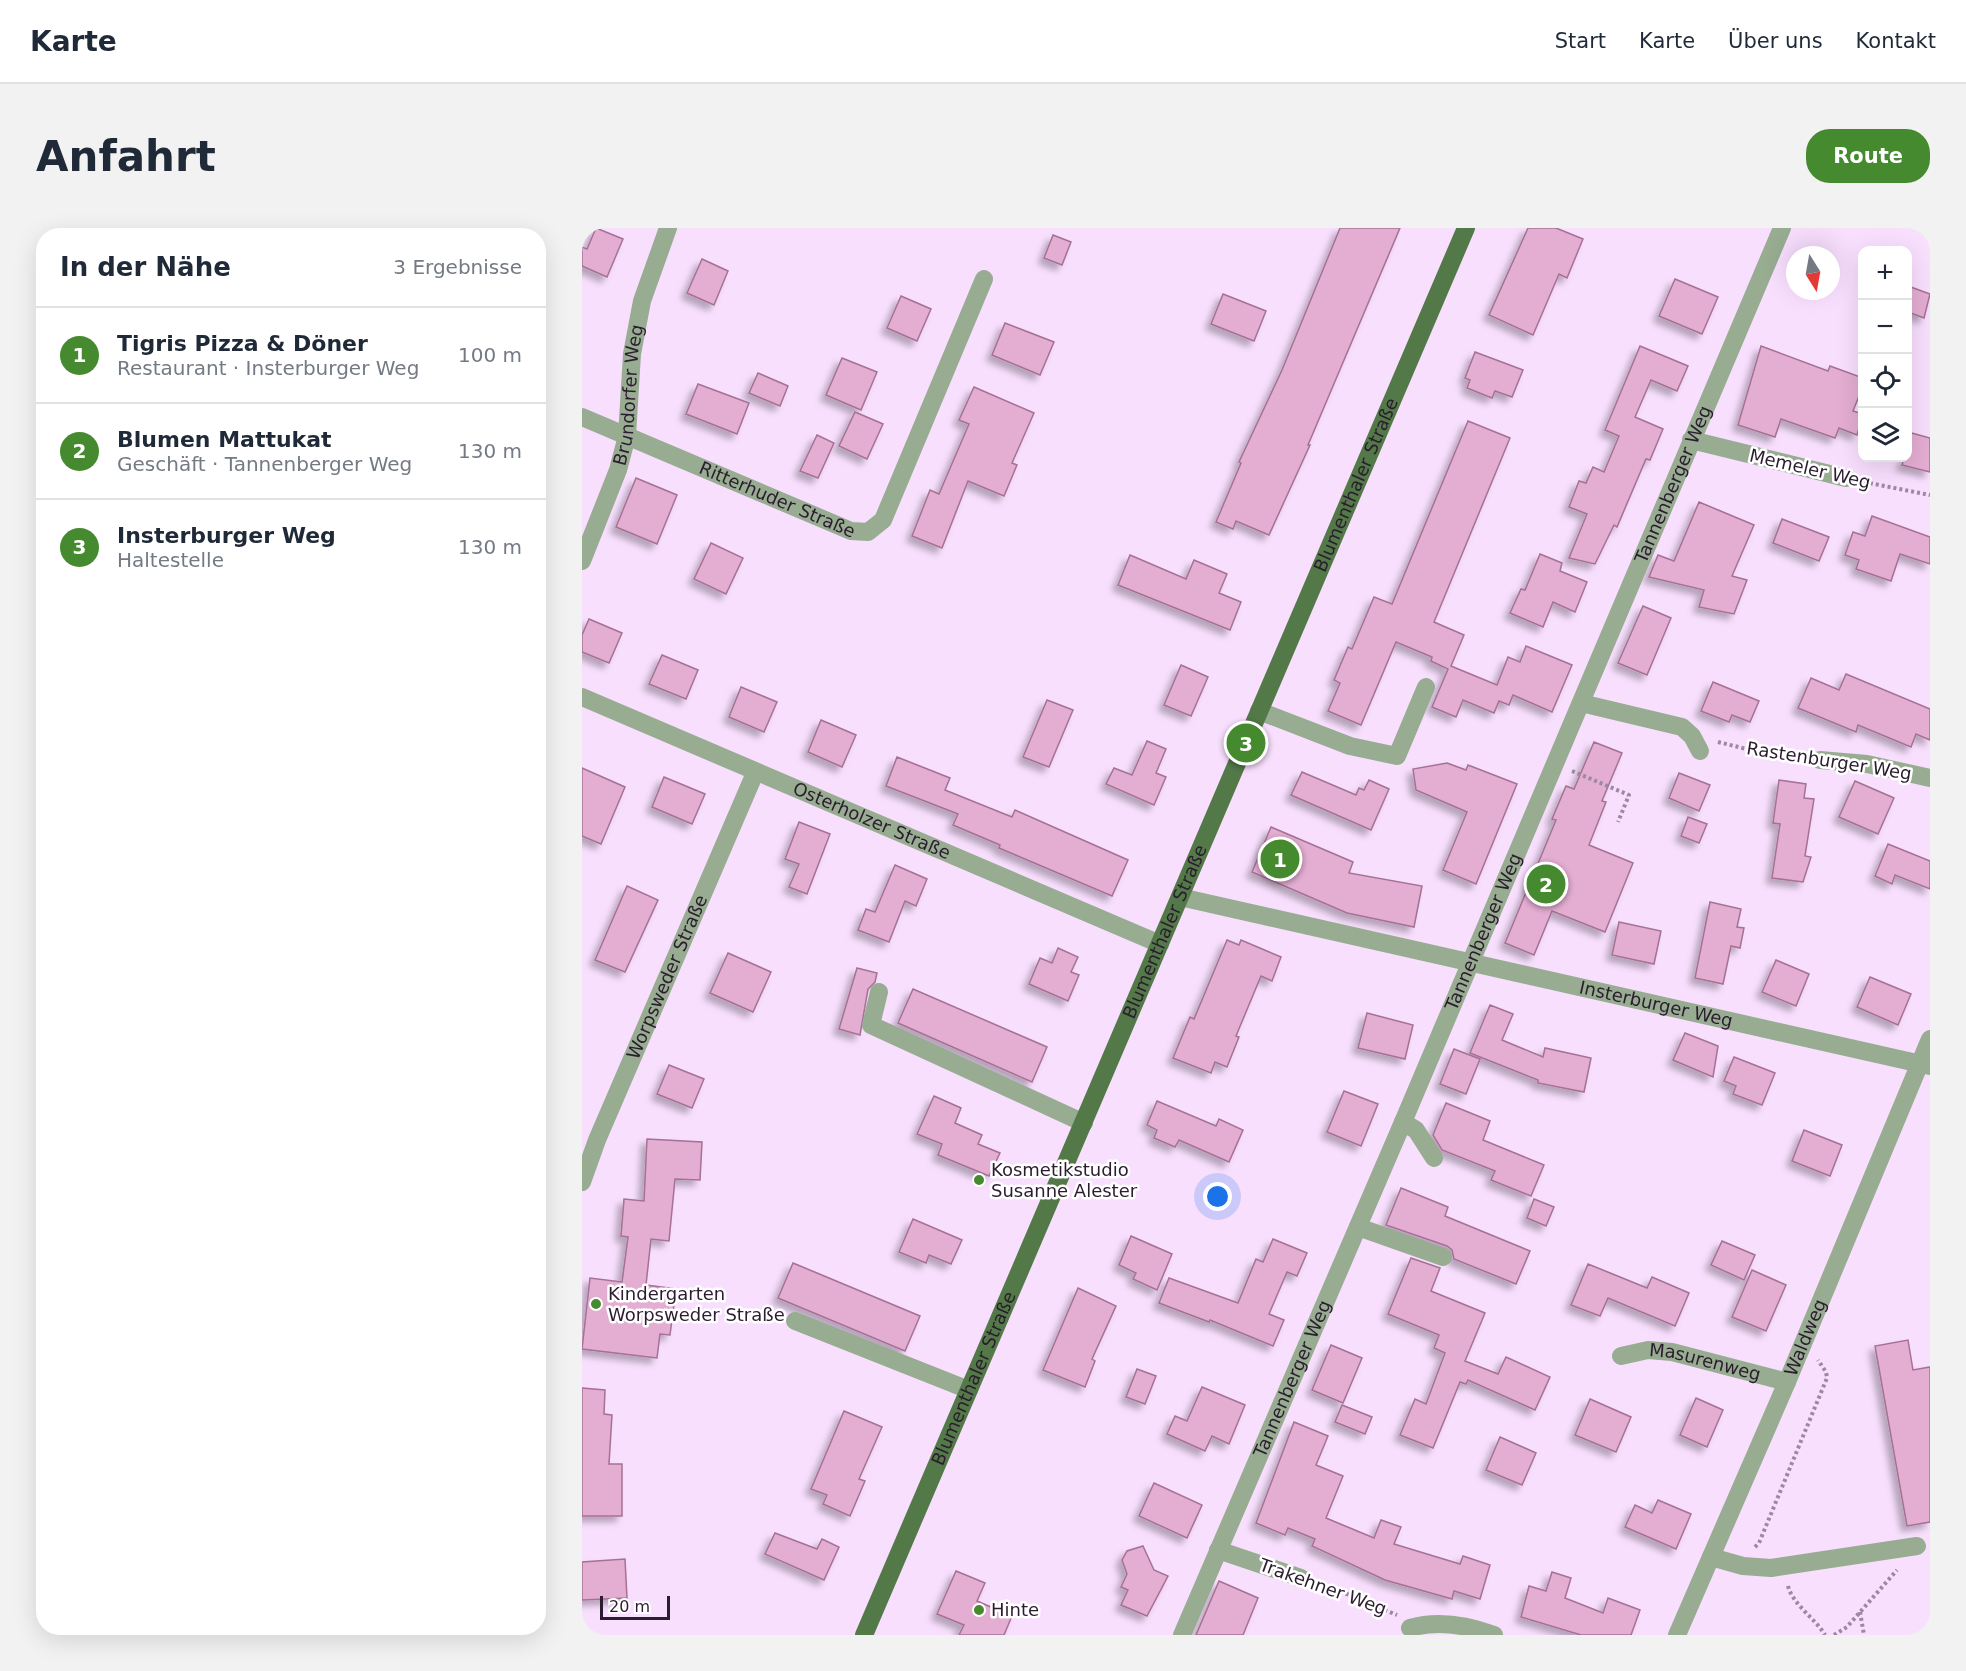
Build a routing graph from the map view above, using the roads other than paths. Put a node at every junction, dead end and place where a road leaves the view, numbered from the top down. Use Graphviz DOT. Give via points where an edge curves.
graph roads {
  1 [pos="668,228"];
  2 [pos="1466,228"];
  3 [pos="1782,228"];
  4 [pos="984,279"];
  5 [pos="582,417"];
  6 [pos="627,436"];
  7 [pos="1691,440"];
  8 [pos="1846,478"];
  9 [pos="582,561"];
  10 [pos="1426,687"];
  11 [pos="582,697"];
  12 [pos="1581,703"];
  13 [pos="1259,711"];
  14 [pos="1696,743"];
  15 [pos="1820,760"];
  16 [pos="755,773"];
  17 [pos="1930,778"];
  18 [pos="1180,897"];
  19 [pos="1160,944"];
  20 [pos="1469,961"];
  21 [pos="879,992"];
  22 [pos="1930,1039"];
  23 [pos="1925,1065"];
  24 [pos="1403,1122"];
  25 [pos="1084,1123"];
  26 [pos="589,1140"];
  27 [pos="1434,1158"];
  28 [pos="582,1182"];
  29 [pos="1358,1227"];
  30 [pos="1443,1257"];
  31 [pos="795,1322"];
  32 [pos="1621,1356"];
  33 [pos="1787,1382"];
  34 [pos="969,1390"];
  35 [pos="1917,1546"];
  36 [pos="1218,1550"];
  37 [pos="1711,1557"];
  38 [pos="1301,1578"];
  39 [pos="1410,1628"];
  40 [pos="864,1635"];
  41 [pos="1182,1635"];
  42 [pos="1494,1635"];
  43 [pos="1677,1635"];
  1 -- 6 [label="street, Brundorfer Weg" via="642,301 632,354"];
  2 -- 13 [label="main road, Blumenthaler Straße"];
  3 -- 7 [label="street, Tannenberger Weg"];
  4 -- 6 [label="street, Ritterhuder Straße" via="883,520 868,532 851,531"];
  5 -- 6 [label="street, Ritterhuder Straße"];
  6 -- 9 [label="street, Brundorfer Weg" via="618,470"];
  7 -- 8 [label="street, Memeler Weg"];
  7 -- 12 [label="street, Tannenberger Weg"];
  10 -- 13 [label="street" via="1396,756 1350,746"];
  11 -- 16 [label="street, Osterholzer Straße"];
  12 -- 14 [label="street" via="1682,727"];
  12 -- 20 [label="street, Tannenberger Weg"];
  13 -- 18 [label="main road, Blumenthaler Straße"];
  15 -- 17 [label="street, Rastenburger Weg" via="1867,764"];
  16 -- 19 [label="street, Osterholzer Straße"];
  16 -- 26 [label="street, Worpsweder Straße"];
  18 -- 19 [label="main road, Blumenthaler Straße"];
  18 -- 20 [label="street, Insterburger Weg"];
  19 -- 25 [label="main road, Blumenthaler Straße"];
  20 -- 23 [label="street, Insterburger Weg"];
  20 -- 24 [label="street, Tannenberger Weg"];
  21 -- 25 [label="street" via="871,1025"];
  22 -- 23 [label="street, Waldweg"];
  23 -- 33 [label="street, Waldweg"];
  24 -- 27 [label="street" via="1416,1130"];
  24 -- 29 [label="street, Tannenberger Weg"];
  25 -- 34 [label="main road, Blumenthaler Straße"];
  26 -- 28 [label="street, Worpsweder Straße"];
  29 -- 30 [label="street"];
  29 -- 36 [label="street, Tannenberger Weg"];
  31 -- 34 [label="street"];
  32 -- 33 [label="street, Masurenweg" via="1648,1350 1672,1352"];
  33 -- 37 [label="street, Waldweg"];
  34 -- 40 [label="main road, Blumenthaler Straße"];
  35 -- 37 [label="street" via="1784,1567 1743,1566"];
  36 -- 38 [label="street, Trakehner Weg"];
  36 -- 41 [label="street, Tannenberger Weg"];
  37 -- 43 [label="street, Waldweg"];
  39 -- 42 [label="street" via="1445,1623"];
}
